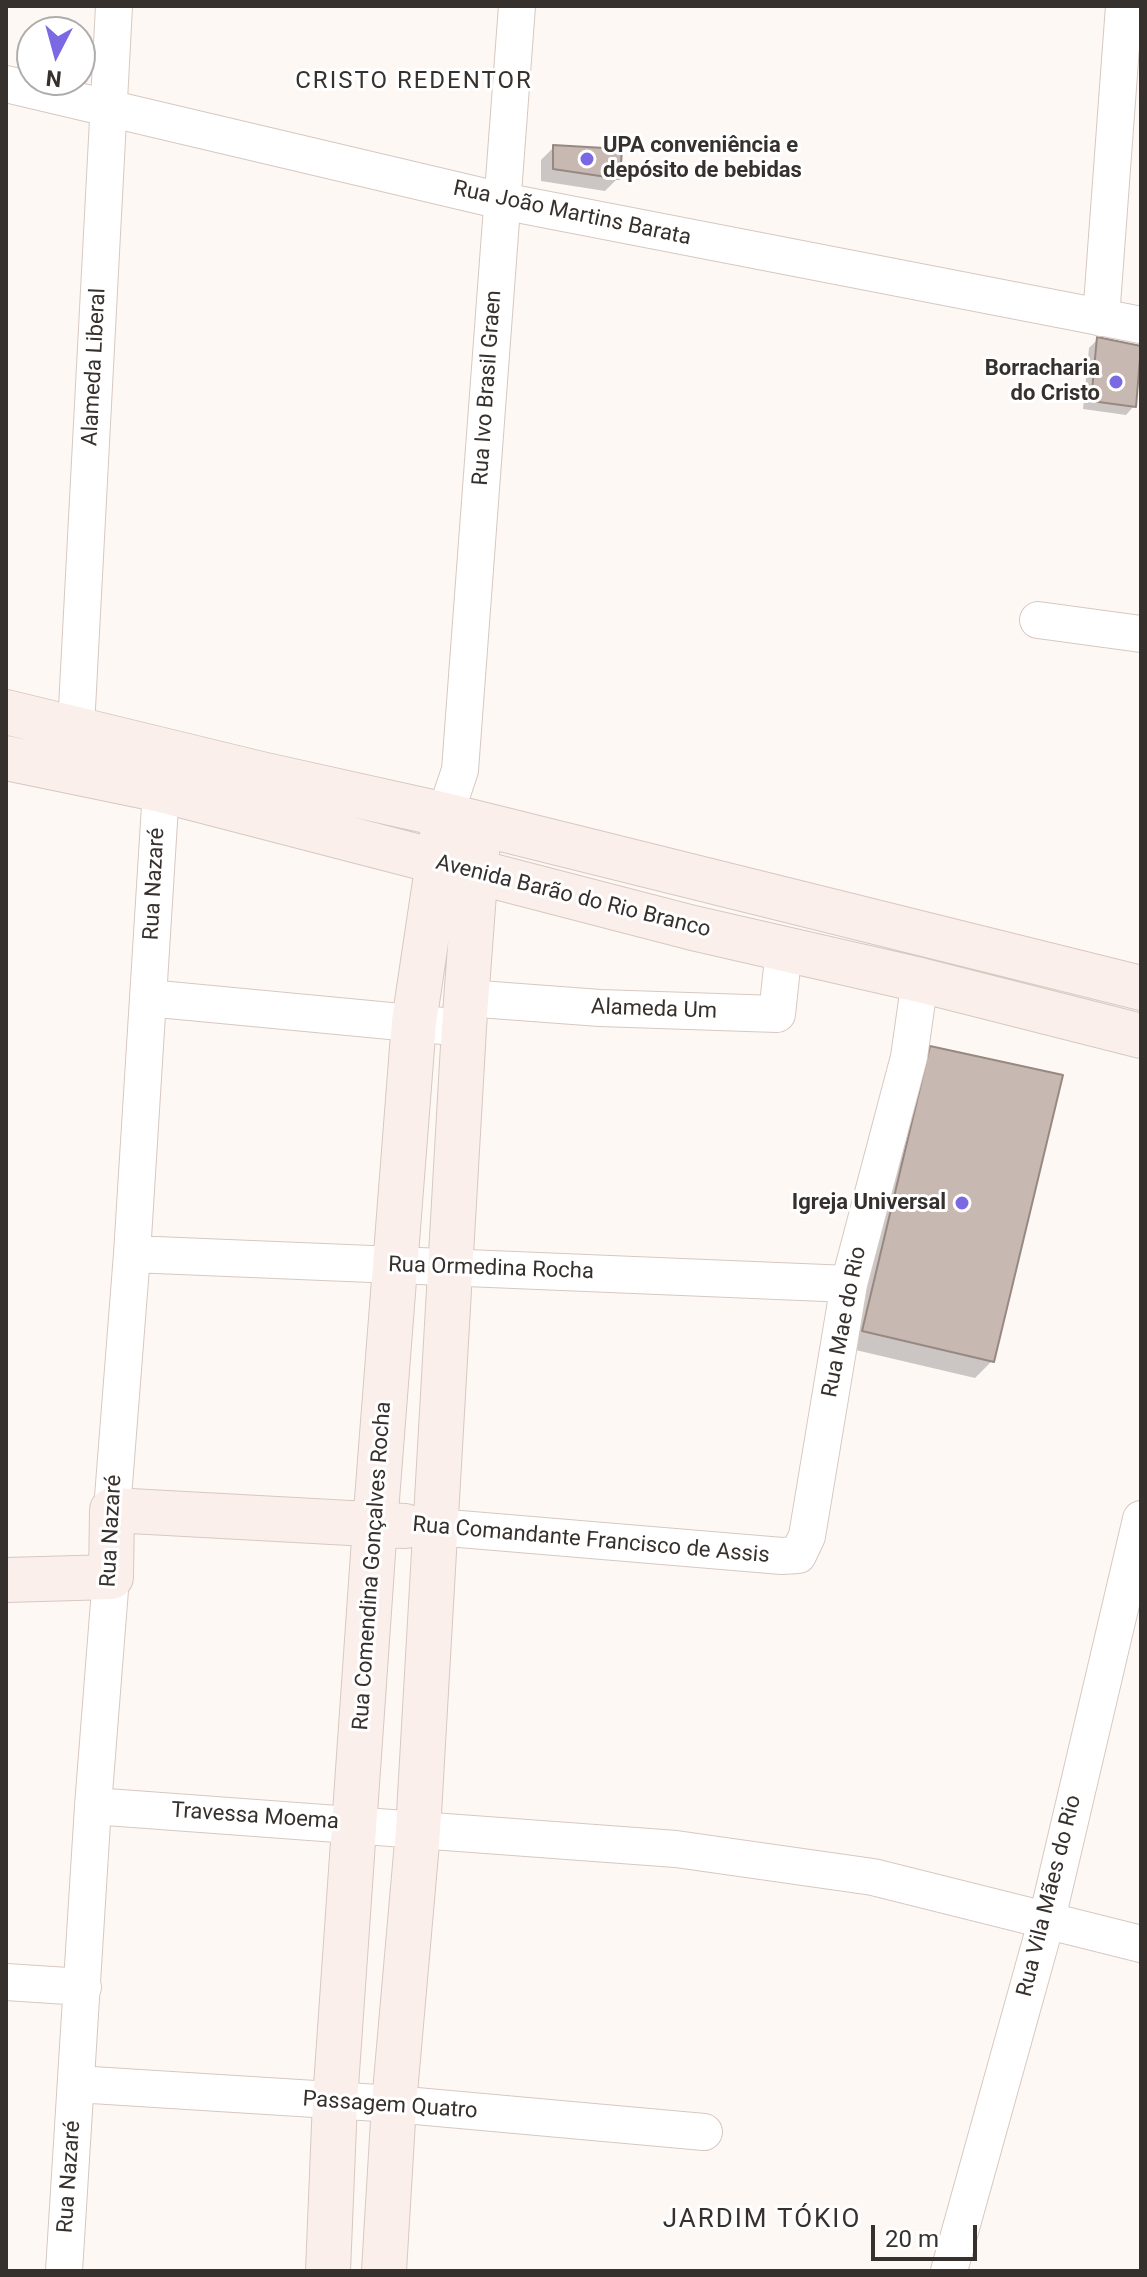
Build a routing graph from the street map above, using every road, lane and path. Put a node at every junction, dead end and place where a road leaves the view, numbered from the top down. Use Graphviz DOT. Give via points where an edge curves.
graph roads {
  1 [pos="114,6"];
  2 [pos="517,6"];
  3 [pos="1124,6"];
  4 [pos="6,84"];
  5 [pos="109,109"];
  6 [pos="502,201"];
  7 [pos="1101,318"];
  8 [pos="1141,325"];
  9 [pos="1038,620"];
  10 [pos="1141,634"];
  11 [pos="6,712"];
  12 [pos="76,727"];
  13 [pos="6,758"];
  14 [pos="161,790"];
  15 [pos="462,821"];
  16 [pos="458,868"];
  17 [pos="784,949"];
  18 [pos="920,980"];
  19 [pos="1141,988"];
  20 [pos="148,998"];
  21 [pos="465,1013"];
  22 [pos="414,1022"];
  23 [pos="1141,1036"];
  24 [pos="132,1254"];
  25 [pos="395,1265"];
  26 [pos="450,1267"];
  27 [pos="849,1284"];
  28 [pos="112,1510"];
  29 [pos="1141,1519"];
  30 [pos="375,1525"];
  31 [pos="436,1527"];
  32 [pos="782,1556"];
  33 [pos="111,1577"];
  34 [pos="6,1580"];
  35 [pos="93,1806"];
  36 [pos="356,1824"];
  37 [pos="418,1831"];
  38 [pos="1047,1919"];
  39 [pos="1141,1944"];
  40 [pos="6,1982"];
  41 [pos="83,1987"];
  42 [pos="76,2084"];
  43 [pos="335,2101"];
  44 [pos="394,2104"];
  45 [pos="704,2132"];
  46 [pos="64,2271"];
  47 [pos="328,2271"];
  48 [pos="384,2271"];
  49 [pos="949,2271"];
  1 -- 5 [label="street, Alameda Liberal"];
  2 -- 6 [label="street, Rua Ivo Brasil Graen"];
  3 -- 7 [label="street"];
  4 -- 5 [label="street, Rua João Martins Barata"];
  5 -- 6 [label="street, Rua João Martins Barata"];
  5 -- 12 [label="street, Alameda Liberal"];
  6 -- 7 [label="street, Rua João Martins Barata"];
  6 -- 15 [label="street, Rua Ivo Brasil Graen" via="460,770"];
  7 -- 8 [label="street, Rua João Martins Barata"];
  9 -- 10 [label="street"];
  11 -- 12 [label="street"];
  12 -- 15 [label="street"];
  13 -- 14 [label="street, Avenida Barão do Rio Branco"];
  14 -- 16 [label="street, Avenida Barão do Rio Branco"];
  14 -- 20 [label="street, Rua Nazaré"];
  15 -- 16 [label="street"];
  15 -- 19 [label="street"];
  16 -- 17 [label="street, Avenida Barão do Rio Branco"];
  16 -- 21 [label="street"];
  16 -- 22 [label="street, Rua Comendina Gonçalves Rocha"];
  17 -- 18 [label="street, Avenida Barão do Rio Branco"];
  17 -- 21 [label="street, Alameda Um" via="777,1014 600,1008"];
  18 -- 23 [label="street, Avenida Barão do Rio Branco"];
  18 -- 27 [label="street, Rua Mae do Rio" via="909,1057"];
  20 -- 22 [label="street, Alameda Um"];
  20 -- 24 [label="street, Rua Nazaré"];
  21 -- 22 [label="street, Alameda Um"];
  21 -- 26 [label="street"];
  22 -- 25 [label="street, Rua Comendina Gonçalves Rocha"];
  24 -- 25 [label="street, Rua Ormedina Rocha"];
  24 -- 28 [label="street, Rua Nazaré"];
  25 -- 26 [label="street, Rua Ormedina Rocha"];
  25 -- 30 [label="street, Rua Comendina Gonçalves Rocha"];
  26 -- 27 [label="street, Rua Ormedina Rocha"];
  26 -- 31 [label="street"];
  27 -- 32 [label="street, Rua Mae do Rio" via="807,1536 798,1555"];
  28 -- 30 [label="street, Rua Comandante Francisco de Assis"];
  28 -- 33 [label="street, Rua Nazaré"];
  29 -- 38 [label="street, Rua Vila Mães do Rio"];
  30 -- 31 [label="street, Rua Comandante Francisco de Assis"];
  30 -- 36 [label="street, Rua Comendina Gonçalves Rocha"];
  31 -- 32 [label="street, Rua Comandante Francisco de Assis"];
  31 -- 37 [label="street"];
  33 -- 34 [label="street"];
  33 -- 35 [label="street, Rua Nazaré"];
  35 -- 36 [label="street, Travessa Moema"];
  35 -- 41 [label="street, Rua Nazaré"];
  36 -- 37 [label="street, Travessa Moema"];
  36 -- 43 [label="street, Rua Comendina Gonçalves Rocha"];
  37 -- 38 [label="street" via="676,1849 857,1874"];
  37 -- 44 [label="street"];
  38 -- 39 [label="street"];
  38 -- 49 [label="street, Rua Vila Mães do Rio"];
  40 -- 41 [label="street"];
  41 -- 42 [label="street, Rua Nazaré"];
  42 -- 43 [label="street, Passagem Quatro"];
  42 -- 46 [label="street, Rua Nazaré"];
  43 -- 44 [label="street, Passagem Quatro"];
  43 -- 47 [label="street, Rua Comendina Gonçalves Rocha"];
  44 -- 45 [label="street, Passagem Quatro"];
  44 -- 48 [label="street"];
}
